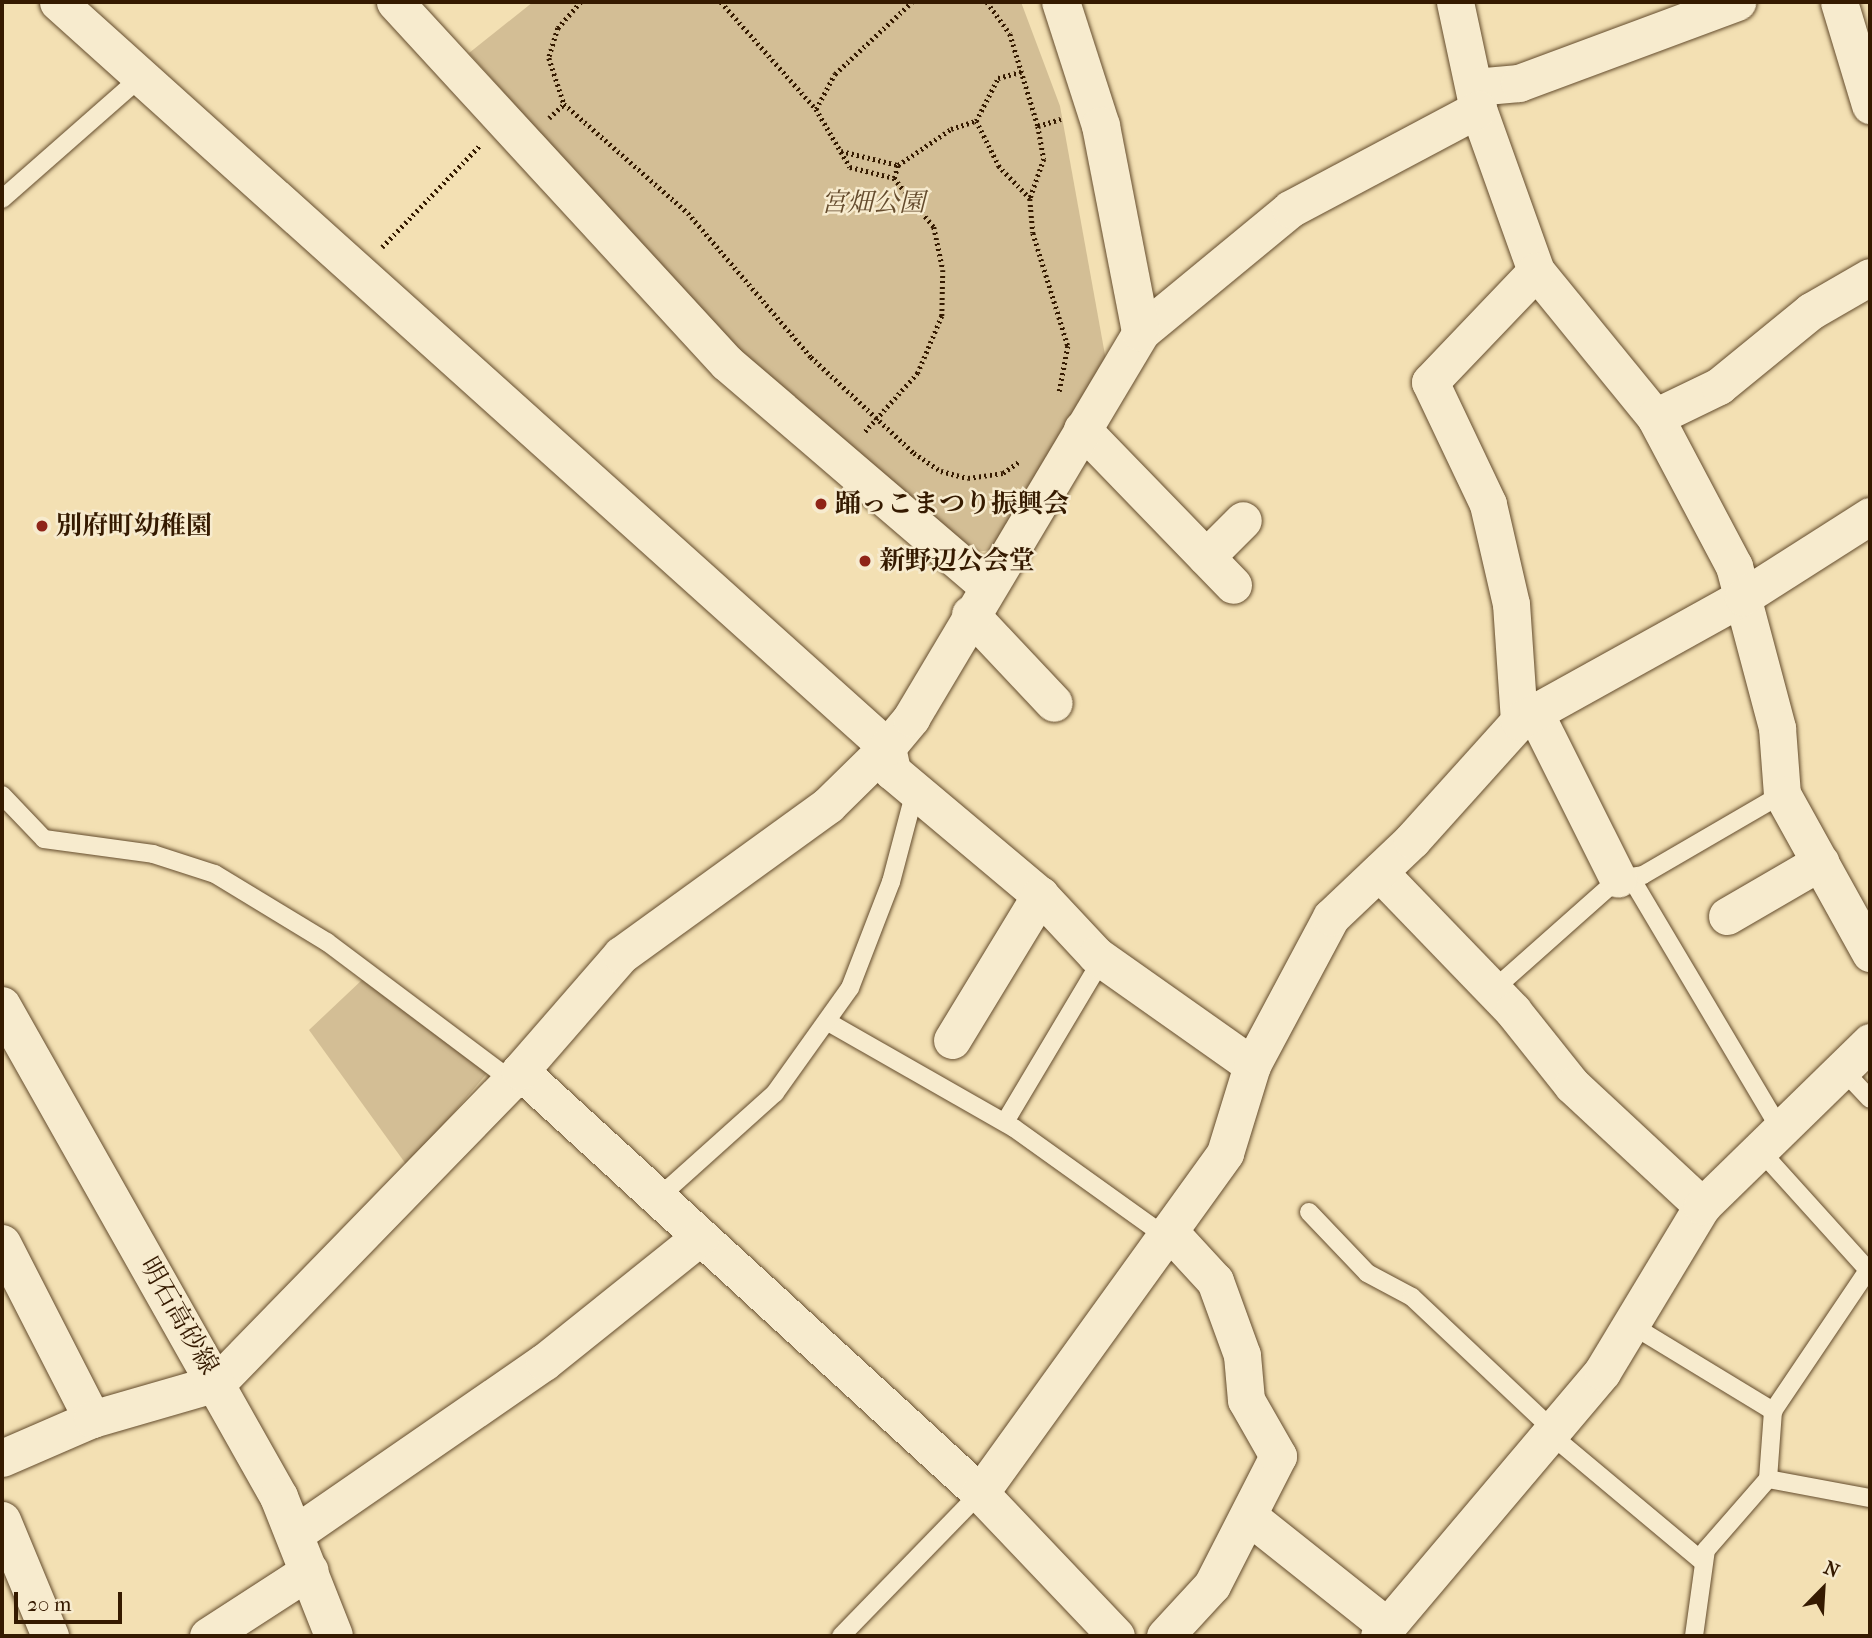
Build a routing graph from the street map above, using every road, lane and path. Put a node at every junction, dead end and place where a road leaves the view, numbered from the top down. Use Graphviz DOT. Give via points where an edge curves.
graph roads {
  1 [pos="58,2"];
  2 [pos="395,2"];
  3 [pos="581,2"];
  4 [pos="721,2"];
  5 [pos="912,2"];
  6 [pos="987,2"];
  7 [pos="1061,2"];
  8 [pos="1455,2"];
  9 [pos="1737,2"];
  10 [pos="1839,2"];
  11 [pos="1021,72"];
  12 [pos="141,77"];
  13 [pos="1476,98"];
  14 [pos="1870,105"];
  15 [pos="816,109"];
  16 [pos="1062,118"];
  17 [pos="976,121"];
  18 [pos="508,122"];
  19 [pos="1038,125"];
  20 [pos="840,151"];
  21 [pos="898,165"];
  22 [pos="894,178"];
  23 [pos="2,199"];
  24 [pos="1030,199"];
  25 [pos="363,270"];
  26 [pos="1536,271"];
  27 [pos="1870,277"];
  28 [pos="1141,332"];
  29 [pos="1052,407"];
  30 [pos="1655,417"];
  31 [pos="876,420"];
  32 [pos="1082,429"];
  33 [pos="1028,450"];
  34 [pos="1870,516"];
  35 [pos="1243,520"];
  36 [pos="1206,556"];
  37 [pos="1233,585"];
  38 [pos="1743,597"];
  39 [pos="978,600"];
  40 [pos="1054,703"];
  41 [pos="1527,718"];
  42 [pos="887,747"];
  43 [pos="915,791"];
  44 [pos="1782,794"];
  45 [pos="2,795"];
  46 [pos="1820,862"];
  47 [pos="1379,872"];
  48 [pos="1624,878"];
  49 [pos="1040,895"];
  50 [pos="1727,916"];
  51 [pos="1870,953"];
  52 [pos="1102,959"];
  53 [pos="1493,990"];
  54 [pos="2,1006"];
  55 [pos="828,1022"];
  56 [pos="952,1040"];
  57 [pos="1870,1042"];
  58 [pos="1252,1065"];
  59 [pos="1841,1068"];
  60 [pos="516,1076"];
  61 [pos="1870,1098"];
  62 [pos="1005,1122"];
  63 [pos="1768,1136"];
  64 [pos="658,1198"];
  65 [pos="1702,1206"];
  66 [pos="1309,1212"];
  67 [pos="1167,1234"];
  68 [pos="700,1237"];
  69 [pos="3,1250"];
  70 [pos="1869,1268"];
  71 [pos="1635,1327"];
  72 [pos="217,1383"];
  73 [pos="1773,1411"];
  74 [pos="92,1419"];
  75 [pos="1552,1432"];
  76 [pos="2,1458"];
  77 [pos="1768,1479"];
  78 [pos="980,1493"];
  79 [pos="1870,1498"];
  80 [pos="1251,1518"];
  81 [pos="2,1520"];
  82 [pos="296,1534"];
  83 [pos="1702,1562"];
  84 [pos="310,1570"];
  85 [pos="1383,1631"];
  86 [pos="50,1636"];
  87 [pos="208,1636"];
  88 [pos="334,1636"];
  89 [pos="841,1636"];
  90 [pos="1116,1636"];
  91 [pos="1165,1636"];
  92 [pos="1695,1636"];
  1 -- 12 [label="street"];
  2 -- 18 [label="street"];
  3 -- 31 [label="path" via="558,28 549,58 564,104 688,213 811,357"];
  4 -- 15 [label="path"];
  5 -- 15 [label="path" via="835,74"];
  6 -- 11 [label="path" via="1010,34"];
  7 -- 28 [label="main road" via="1101,126"];
  8 -- 13 [label="street"];
  9 -- 13 [label="street"];
  10 -- 14 [label="street"];
  11 -- 17 [label="path" via="998,78"];
  11 -- 19 [label="path"];
  12 -- 23 [label="lane"];
  12 -- 25 [label="street"];
  13 -- 26 [label="street"];
  13 -- 28 [label="street" via="1290,209"];
  15 -- 20 [label="path"];
  16 -- 19 [label="path"];
  17 -- 21 [label="path" via="951,129"];
  17 -- 24 [label="path" via="999,167"];
  18 -- 25 [label="path" via="429,191"];
  18 -- 39 [label="street" via="727,363"];
  19 -- 24 [label="path" via="1044,159"];
  20 -- 21 [label="path"];
  20 -- 22 [label="path" via="859,174"];
  21 -- 22 [label="path"];
  22 -- 31 [label="path" via="934,228 943,270 942,316 918,373"];
  24 -- 29 [label="path" via="1033,233 1068,346"];
  25 -- 42 [label="street"];
  26 -- 30 [label="street"];
  26 -- 41 [label="street" via="1430,382 1488,504 1511,604"];
  27 -- 30 [label="street" via="1811,311 1719,386"];
  28 -- 32 [label="street"];
  30 -- 38 [label="street" via="1734,566"];
  31 -- 33 [label="path" via="941,471 968,478 1003,473"];
  32 -- 36 [label="street"];
  32 -- 39 [label="street"];
  34 -- 38 [label="street"];
  35 -- 36 [label="street"];
  36 -- 37 [label="street"];
  38 -- 41 [label="street"];
  38 -- 44 [label="street" via="1777,728"];
  39 -- 40 [label="street"];
  39 -- 42 [label="street" via="911,718"];
  41 -- 47 [label="street"];
  41 -- 48 [label="street"];
  42 -- 43 [label="street" via="892,771"];
  42 -- 60 [label="street" via="828,805 621,955"];
  43 -- 49 [label="street"];
  43 -- 55 [label="lane" via="891,881 850,988"];
  44 -- 46 [label="street"];
  44 -- 48 [label="lane"];
  45 -- 60 [label="lane" via="44,838 153,854 215,874 327,942"];
  46 -- 50 [label="street"];
  46 -- 51 [label="street"];
  47 -- 53 [label="street"];
  47 -- 58 [label="street" via="1331,917"];
  48 -- 53 [label="lane"];
  48 -- 63 [label="lane"];
  49 -- 52 [label="street"];
  49 -- 56 [label="street"];
  52 -- 58 [label="street"];
  52 -- 62 [label="lane"];
  53 -- 65 [label="street" via="1572,1085"];
  54 -- 72 [label="main road, 明石高砂線"];
  55 -- 62 [label="lane"];
  55 -- 64 [label="lane" via="775,1093"];
  57 -- 59 [label="street"];
  58 -- 67 [label="street" via="1224,1153"];
  59 -- 61 [label="lane"];
  59 -- 63 [label="street"];
  60 -- 64 [label="street"];
  60 -- 72 [label="street"];
  62 -- 67 [label="lane"];
  63 -- 65 [label="street"];
  63 -- 70 [label="lane"];
  64 -- 68 [label="street"];
  65 -- 71 [label="street"];
  66 -- 75 [label="lane" via="1357,1265 1412,1297"];
  67 -- 78 [label="street"];
  67 -- 80 [label="street" via="1215,1281 1242,1355 1246,1400 1278,1456"];
  68 -- 78 [label="street"];
  68 -- 82 [label="street" via="544,1362"];
  69 -- 74 [label="street"];
  70 -- 73 [label="lane"];
  71 -- 73 [label="lane"];
  71 -- 75 [label="street"];
  72 -- 74 [label="street"];
  72 -- 82 [label="main road, 明石高砂線"];
  73 -- 77 [label="lane"];
  74 -- 76 [label="street"];
  75 -- 83 [label="lane"];
  75 -- 85 [label="street"];
  77 -- 79 [label="lane"];
  77 -- 83 [label="lane"];
  78 -- 89 [label="lane"];
  78 -- 90 [label="street"];
  80 -- 85 [label="street"];
  80 -- 91 [label="street" via="1212,1586"];
  81 -- 86 [label="street"];
  82 -- 84 [label="main road, 明石高砂線"];
  83 -- 92 [label="lane"];
  84 -- 87 [label="street"];
  84 -- 88 [label="main road, 明石高砂線"];
}
